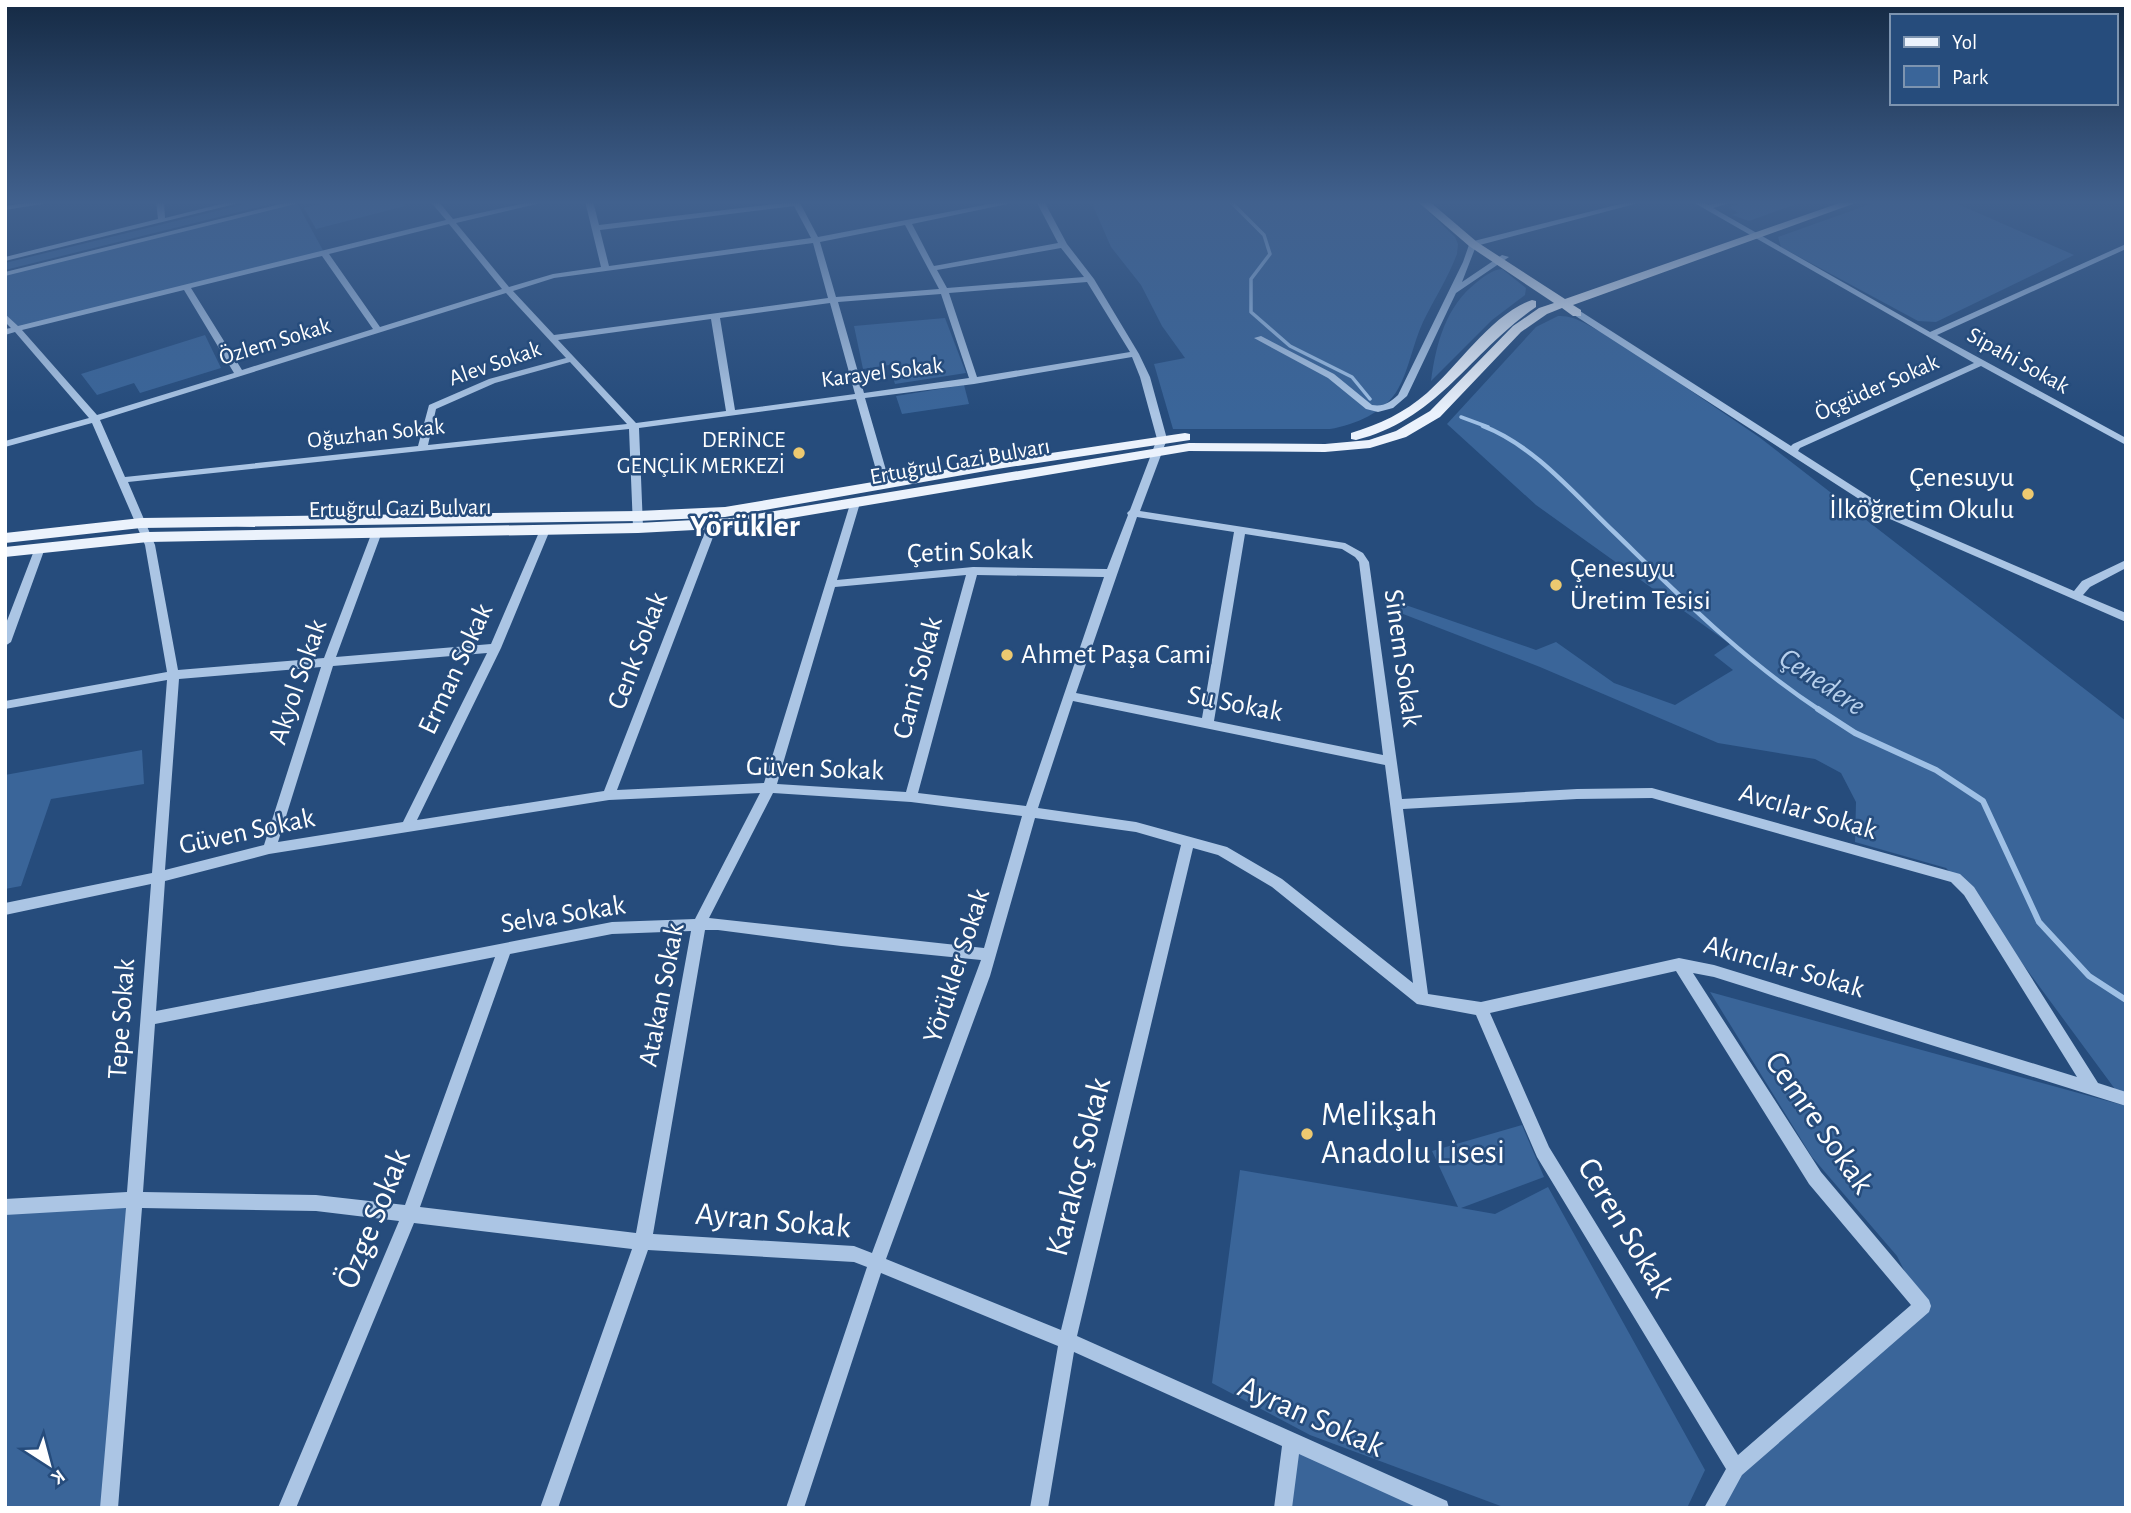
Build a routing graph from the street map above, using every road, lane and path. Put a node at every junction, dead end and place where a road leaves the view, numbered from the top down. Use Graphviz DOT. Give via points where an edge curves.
graph roads {
  1 [pos="256,272"];
  2 [pos="337,272"];
  3 [pos="491,272"];
  4 [pos="592,272"];
  5 [pos="825,272"];
  6 [pos="936,272"];
  7 [pos="1084,272"];
  8 [pos="1463,272"];
  9 [pos="1481,272"];
  10 [pos="1523,272"];
  11 [pos="1637,272"];
  12 [pos="1816,272"];
  13 [pos="2070,272"];
  14 [pos="1090,279"];
  15 [pos="1588,288"];
  16 [pos="187,289"];
  17 [pos="506,289"];
  18 [pos="944,291"];
  19 [pos="1558,293"];
  20 [pos="1450,296"];
  21 [pos="834,300"];
  22 [pos="1537,307"];
  23 [pos="1581,311"];
  24 [pos="5,316"];
  25 [pos="715,316"];
  26 [pos="18,329"];
  27 [pos="378,330"];
  28 [pos="5,332"];
  29 [pos="1930,335"];
  30 [pos="552,338"];
  31 [pos="1258,338"];
  32 [pos="1135,354"];
  33 [pos="572,359"];
  34 [pos="1981,363"];
  35 [pos="239,373"];
  36 [pos="974,381"];
  37 [pos="861,395"];
  38 [pos="731,413"];
  39 [pos="95,419"];
  40 [pos="634,426"];
  41 [pos="2126,442"];
  42 [pos="5,444"];
  43 [pos="1159,445"];
  44 [pos="422,448"];
  45 [pos="1795,449"];
  46 [pos="122,480"];
  47 [pos="885,484"];
  48 [pos="855,503"];
  49 [pos="1132,513"];
  50 [pos="638,522"];
  51 [pos="713,524"];
  52 [pos="144,530"];
  53 [pos="545,530"];
  54 [pos="1240,530"];
  55 [pos="377,532"];
  56 [pos="5,538"];
  57 [pos="40,548"];
  58 [pos="5,551"];
  59 [pos="2126,563"];
  60 [pos="973,571"];
  61 [pos="1111,573"];
  62 [pos="830,584"];
  63 [pos="2077,595"];
  64 [pos="2126,611"];
  65 [pos="2126,618"];
  66 [pos="5,642"];
  67 [pos="495,648"];
  68 [pos="329,662"];
  69 [pos="173,675"];
  70 [pos="1069,696"];
  71 [pos="5,705"];
  72 [pos="1207,724"];
  73 [pos="1391,761"];
  74 [pos="769,788"];
  75 [pos="609,795"];
  76 [pos="911,797"];
  77 [pos="1397,804"];
  78 [pos="1030,812"];
  79 [pos="407,827"];
  80 [pos="1188,842"];
  81 [pos="269,849"];
  82 [pos="159,877"];
  83 [pos="5,909"];
  84 [pos="699,925"];
  85 [pos="505,948"];
  86 [pos="990,955"];
  87 [pos="1679,964"];
  88 [pos="1422,999"];
  89 [pos="1481,1009"];
  90 [pos="149,1019"];
  91 [pos="2093,1088"];
  92 [pos="2126,1098"];
  93 [pos="135,1200"];
  94 [pos="5,1207"];
  95 [pos="410,1213"];
  96 [pos="643,1242"];
  97 [pos="876,1264"];
  98 [pos="1923,1306"];
  99 [pos="1067,1341"];
  100 [pos="1292,1441"];
  101 [pos="1736,1469"];
  102 [pos="109,1508"];
  103 [pos="286,1508"];
  104 [pos="549,1508"];
  105 [pos="796,1508"];
  106 [pos="1039,1508"];
  107 [pos="1283,1508"];
  108 [pos="1440,1508"];
  109 [pos="1713,1508"];
  1 -- 16 [label="street"];
  2 -- 27 [label="street"];
  3 -- 17 [label="street"];
  4 -- 17 [label="street, Özlem Sokak"];
  5 -- 21 [label="street"];
  6 -- 18 [label="street"];
  7 -- 14 [label="street"];
  8 -- 20 [label="street"];
  9 -- 20 [label="street"];
  10 -- 19 [label="main road"];
  11 -- 15 [label="main road"];
  12 -- 29 [label="street, Sipahi Sokak"];
  13 -- 29 [label="street"];
  14 -- 18 [label="street"];
  14 -- 32 [label="street"];
  15 -- 19 [label="main road, Ertuğrul Gazi Bulvarı"];
  15 -- 23 [label="main road"];
  16 -- 26 [label="street"];
  16 -- 35 [label="street"];
  17 -- 27 [label="street, Özlem Sokak"];
  17 -- 30 [label="street"];
  18 -- 21 [label="street"];
  18 -- 36 [label="street"];
  19 -- 22 [label="main road, Ertuğrul Gazi Bulvarı"];
  19 -- 22 [label="main road" via="1538,296"];
  19 -- 23 [label="main road"];
  20 -- 31 [label="street" via="1402,396 1378,409 1369,407 1322,370"];
  21 -- 25 [label="street"];
  21 -- 37 [label="street"];
  22 -- 23 [label="main road"];
  22 -- 43 [label="main road, Ertuğrul Gazi Bulvarı" via="1500,327 1424,404 1374,432 1338,438 1192,436"];
  23 -- 45 [label="street"];
  24 -- 26 [label="street, Tepe Sokak"];
  25 -- 30 [label="street"];
  25 -- 38 [label="street"];
  26 -- 28 [label="street"];
  26 -- 39 [label="street, Tepe Sokak"];
  27 -- 35 [label="street, Özlem Sokak"];
  29 -- 34 [label="street, Sipahi Sokak"];
  30 -- 33 [label="street"];
  32 -- 36 [label="street, Karayel Sokak"];
  32 -- 43 [label="street" via="1145,377"];
  33 -- 40 [label="street"];
  33 -- 44 [label="street, Alev Sokak" via="492,381 432,407"];
  34 -- 41 [label="street, Sipahi Sokak"];
  34 -- 45 [label="street, Öçgüder Sokak"];
  35 -- 39 [label="street, Özlem Sokak"];
  36 -- 37 [label="street, Karayel Sokak"];
  37 -- 38 [label="street, Karayel Sokak"];
  37 -- 47 [label="street"];
  38 -- 40 [label="street, Karayel Sokak"];
  39 -- 42 [label="street, Özlem Sokak"];
  39 -- 46 [label="street, Tepe Sokak"];
  40 -- 44 [label="street, Oğuzhan Sokak"];
  40 -- 50 [label="street"];
  43 -- 47 [label="main road, Ertuğrul Gazi Bulvarı"];
  43 -- 48 [label="main road, Ertuğrul Gazi Bulvarı"];
  43 -- 49 [label="street, Yörükler Sokak"];
  44 -- 46 [label="street, Oğuzhan Sokak"];
  45 -- 63 [label="street" via="1894,517"];
  46 -- 52 [label="street, Tepe Sokak"];
  47 -- 50 [label="main road, Ertuğrul Gazi Bulvarı"];
  48 -- 51 [label="main road, Ertuğrul Gazi Bulvarı"];
  48 -- 62 [label="street, Atakan Sokak"];
  49 -- 54 [label="street, Sinem Sokak"];
  49 -- 61 [label="street, Yörükler Sokak"];
  50 -- 51 [label="main road, Ertuğrul Gazi Bulvarı"];
  50 -- 52 [label="main road, Ertuğrul Gazi Bulvarı"];
  50 -- 53 [label="main road, Ertuğrul Gazi Bulvarı"];
  51 -- 75 [label="street, Cenk Sokak"];
  52 -- 55 [label="main road, Ertuğrul Gazi Bulvarı"];
  52 -- 56 [label="main road, Ertuğrul Gazi Bulvarı"];
  52 -- 57 [label="main road, Ertuğrul Gazi Bulvarı"];
  52 -- 69 [label="street, Tepe Sokak"];
  53 -- 55 [label="main road, Ertuğrul Gazi Bulvarı"];
  53 -- 67 [label="street, Erman Sokak"];
  54 -- 72 [label="street"];
  54 -- 73 [label="street, Sinem Sokak" via="1345,546 1364,562"];
  55 -- 68 [label="street, Akyol Sokak"];
  57 -- 58 [label="main road, Ertuğrul Gazi Bulvarı"];
  57 -- 66 [label="street"];
  59 -- 63 [label="street" via="2086,584"];
  60 -- 61 [label="street, Çetin Sokak"];
  60 -- 62 [label="street, Çetin Sokak"];
  60 -- 76 [label="street, Cami Sokak"];
  61 -- 70 [label="street, Yörükler Sokak"];
  62 -- 74 [label="street, Atakan Sokak"];
  63 -- 64 [label="street"];
  63 -- 65 [label="street"];
  67 -- 68 [label="street"];
  67 -- 79 [label="street, Erman Sokak"];
  68 -- 69 [label="street"];
  68 -- 81 [label="street, Akyol Sokak"];
  69 -- 71 [label="street"];
  69 -- 82 [label="street, Tepe Sokak"];
  70 -- 72 [label="street, Su Sokak"];
  70 -- 78 [label="street, Yörükler Sokak"];
  72 -- 73 [label="street, Su Sokak"];
  73 -- 77 [label="street, Sinem Sokak"];
  74 -- 75 [label="street, Güven Sokak"];
  74 -- 76 [label="street, Güven Sokak"];
  74 -- 84 [label="street, Atakan Sokak"];
  75 -- 79 [label="street, Güven Sokak"];
  76 -- 78 [label="street, Güven Sokak"];
  77 -- 88 [label="street, Sinem Sokak"];
  77 -- 91 [label="street, Avcılar Sokak" via="1652,793 1955,878 1969,891"];
  78 -- 80 [label="street, Güven Sokak" via="1136,827"];
  78 -- 86 [label="street, Yörükler Sokak"];
  79 -- 81 [label="street, Güven Sokak"];
  80 -- 88 [label="street, Güven Sokak" via="1222,851 1277,883"];
  80 -- 99 [label="street, Karakoç Sokak"];
  81 -- 82 [label="street, Güven Sokak"];
  82 -- 83 [label="street, Güven Sokak"];
  82 -- 90 [label="street, Tepe Sokak"];
  84 -- 85 [label="street, Selva Sokak" via="612,928"];
  84 -- 86 [label="street, Selva Sokak"];
  84 -- 96 [label="street, Atakan Sokak"];
  85 -- 90 [label="street, Selva Sokak"];
  85 -- 95 [label="street, Özge Sokak"];
  86 -- 97 [label="street, Yörükler Sokak"];
  87 -- 89 [label="street, Akıncılar Sokak"];
  87 -- 91 [label="street, Akıncılar Sokak"];
  87 -- 98 [label="street, Cemre Sokak" via="1815,1178"];
  88 -- 89 [label="street, Akıncılar Sokak"];
  89 -- 101 [label="street, Ceren Sokak" via="1544,1152"];
  90 -- 93 [label="street, Tepe Sokak"];
  91 -- 92 [label="street, Akıncılar Sokak"];
  93 -- 94 [label="street, Ayran Sokak"];
  93 -- 95 [label="street, Ayran Sokak" via="316,1203"];
  93 -- 102 [label="street, Tepe Sokak"];
  95 -- 96 [label="street, Ayran Sokak"];
  95 -- 103 [label="street, Özge Sokak"];
  96 -- 97 [label="street, Ayran Sokak" via="854,1254"];
  96 -- 104 [label="street, Atakan Sokak"];
  97 -- 99 [label="street, Ayran Sokak"];
  97 -- 105 [label="street, Yörükler Sokak"];
  98 -- 101 [label="street"];
  99 -- 100 [label="street, Ayran Sokak"];
  99 -- 106 [label="street, Karakoç Sokak"];
  100 -- 107 [label="street"];
  100 -- 108 [label="street, Ayran Sokak"];
  101 -- 109 [label="street"];
}
